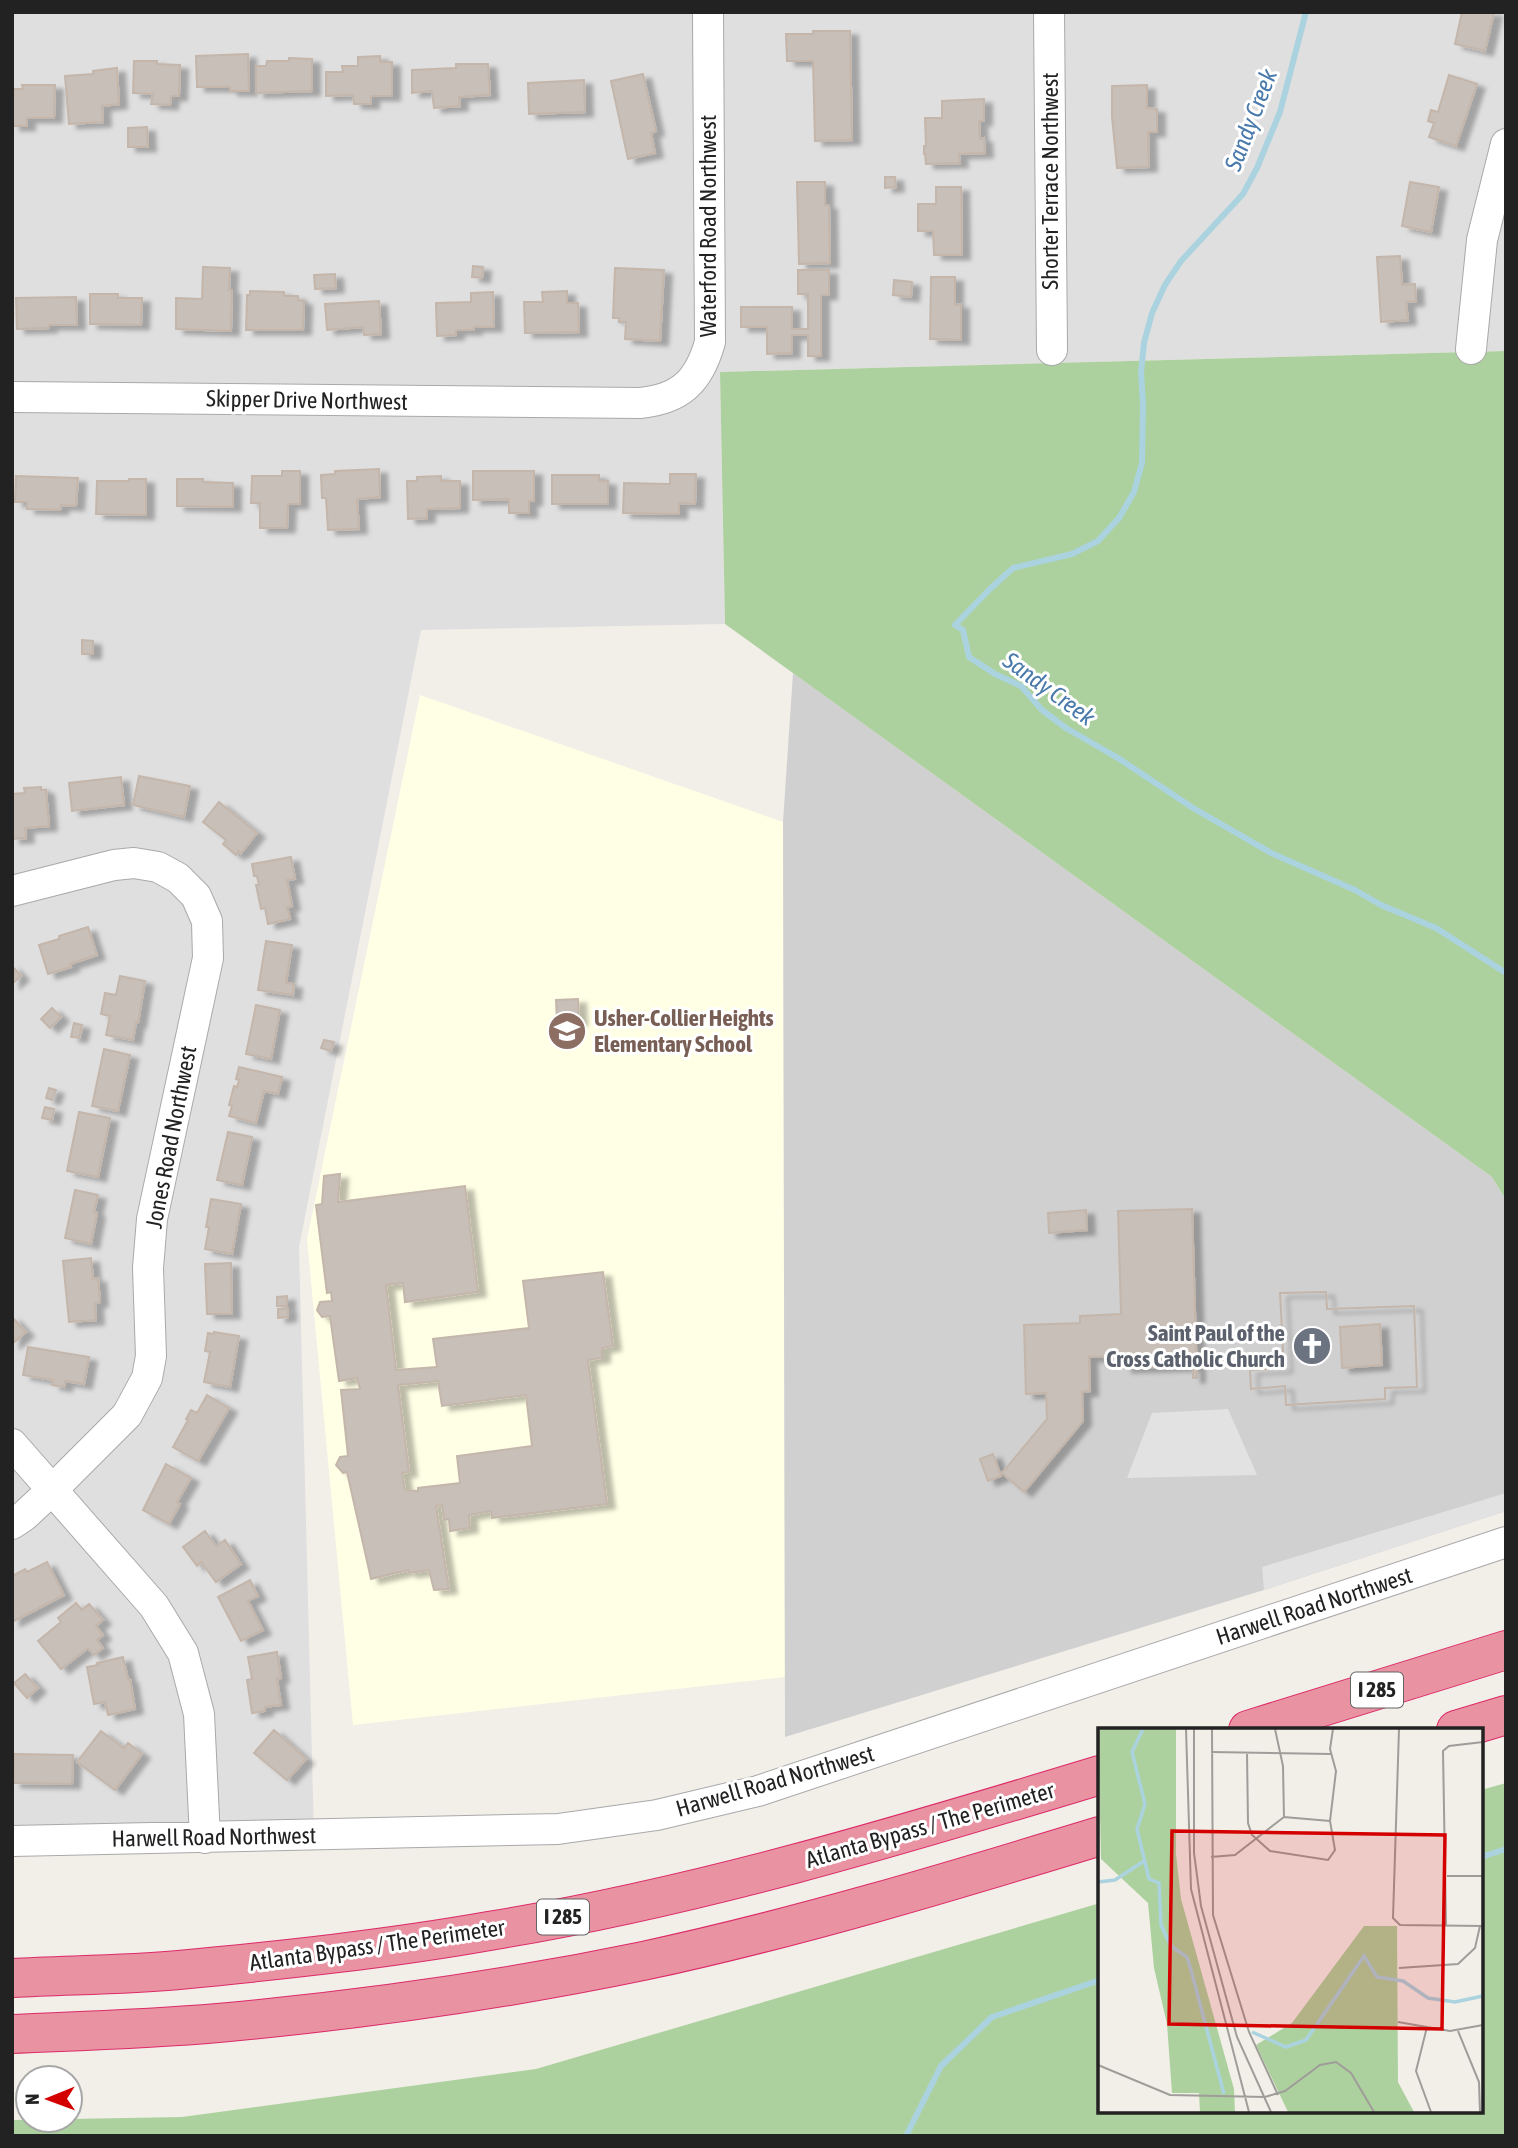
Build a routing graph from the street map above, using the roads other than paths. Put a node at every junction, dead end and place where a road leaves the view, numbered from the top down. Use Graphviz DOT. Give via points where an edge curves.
graph roads {
  1 [pos="708,12"];
  2 [pos="1049,12"];
  3 [pos="1506,144"];
  4 [pos="1471,349"];
  5 [pos="1052,350"];
  6 [pos="12,397"];
  7 [pos="601,403"];
  8 [pos="12,891"];
  9 [pos="12,1444"];
  10 [pos="52,1490"];
  11 [pos="12,1524"];
  12 [pos="1506,1542"];
  13 [pos="1506,1650"];
  14 [pos="1506,1715"];
  15 [pos="1254,1728"];
  16 [pos="1463,1728"];
  17 [pos="1098,1776"];
  18 [pos="1098,1837"];
  19 [pos="205,1838"];
  20 [pos="12,1841"];
  21 [pos="12,1978"];
  22 [pos="12,2034"];
  1 -- 7 [label="street, Waterford Road Northwest" via="710,342 705,362 678,393 660,401"];
  2 -- 5 [label="street, Shorter Terrace Northwest"];
  3 -- 4 [label="street" via="1482,240"];
  6 -- 7 [label="street, Skipper Drive Northwest"];
  8 -- 10 [label="street, Jones Road Northwest" via="134,863 158,867 178,878 195,896 207,922 208,958 152,1219 147,1378 127,1415"];
  9 -- 10 [label="street"];
  10 -- 11 [label="street, Jones Road Northwest"];
  10 -- 19 [label="street" via="154,1606 183,1653 199,1714"];
  12 -- 19 [label="street, Harwell Road Northwest" via="768,1787 657,1815 558,1829"];
  13 -- 15 [label="highway, I 285"];
  14 -- 16 [label="highway"];
  17 -- 21 [label="highway, Atlanta Bypass / The Perimeter / I 285" via="718,1884 503,1929 370,1950 177,1970"];
  18 -- 22 [label="highway" via="814,1920 643,1961 534,1981 217,2023"];
  19 -- 20 [label="street, Harwell Road Northwest"];
}
